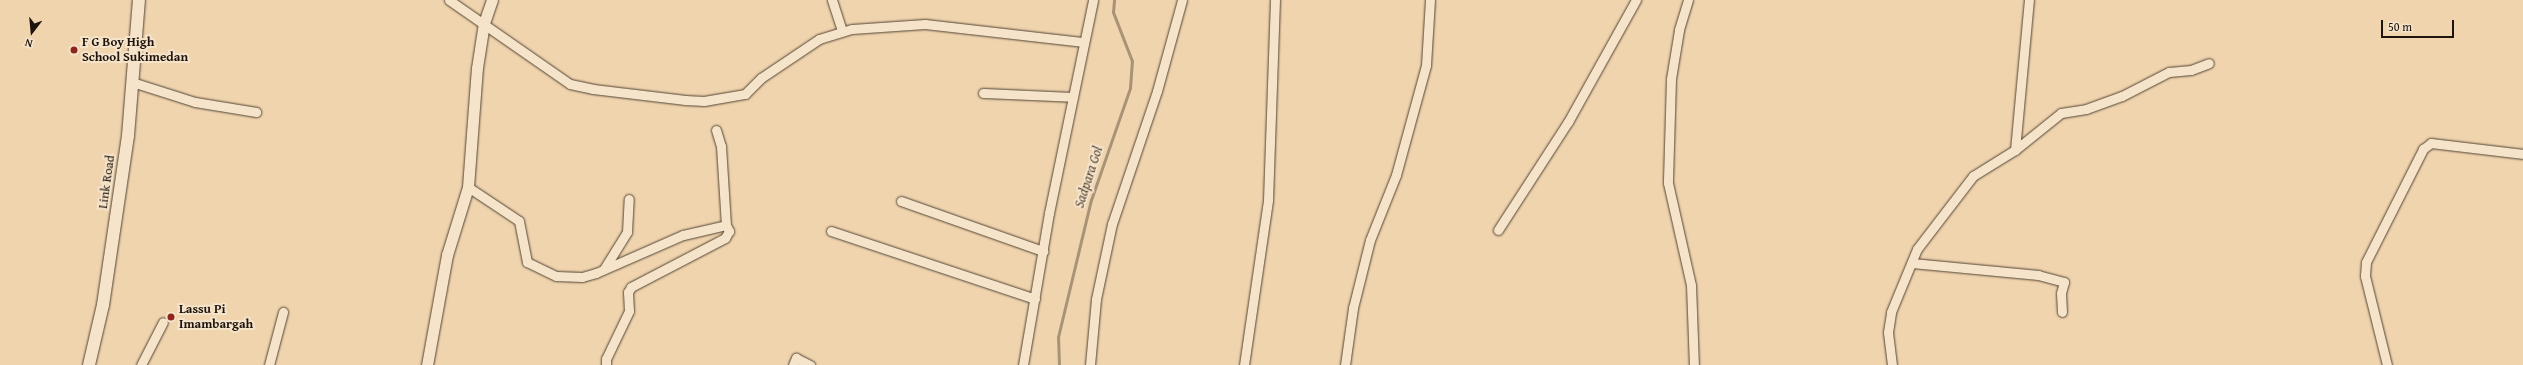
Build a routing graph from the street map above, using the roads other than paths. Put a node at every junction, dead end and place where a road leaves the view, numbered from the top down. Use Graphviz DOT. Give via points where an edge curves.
graph roads {
  1 [pos="139,0"];
  2 [pos="449,0"];
  3 [pos="492,0"];
  4 [pos="832,0"];
  5 [pos="1093,0"];
  6 [pos="1182,0"];
  7 [pos="1275,0"];
  8 [pos="1430,0"];
  9 [pos="1636,0"];
  10 [pos="1688,0"];
  11 [pos="2029,0"];
  12 [pos="484,23"];
  13 [pos="842,31"];
  14 [pos="1084,42"];
  15 [pos="2209,63"];
  16 [pos="132,82"];
  17 [pos="983,93"];
  18 [pos="1073,97"];
  19 [pos="256,112"];
  20 [pos="716,130"];
  21 [pos="2015,150"];
  22 [pos="2523,154"];
  23 [pos="468,187"];
  24 [pos="629,199"];
  25 [pos="901,201"];
  26 [pos="726,225"];
  27 [pos="1498,230"];
  28 [pos="831,231"];
  29 [pos="1043,251"];
  30 [pos="1912,262"];
  31 [pos="604,269"];
  32 [pos="1035,299"];
  33 [pos="283,312"];
  34 [pos="2062,312"];
  35 [pos="163,322"];
  36 [pos="89,365"];
  37 [pos="141,365"];
  38 [pos="269,365"];
  39 [pos="427,365"];
  40 [pos="606,365"];
  41 [pos="793,365"];
  42 [pos="810,365"];
  43 [pos="1022,365"];
  44 [pos="1090,365"];
  45 [pos="1244,365"];
  46 [pos="1344,365"];
  47 [pos="1694,365"];
  48 [pos="1892,365"];
  49 [pos="2388,365"];
  1 -- 16 [label="main road, Link Road"];
  2 -- 12 [label="street"];
  3 -- 12 [label="street"];
  4 -- 13 [label="street"];
  5 -- 14 [label="street"];
  6 -- 44 [label="street" via="1157,91 1112,224 1096,299"];
  7 -- 45 [label="street" via="1268,200"];
  8 -- 46 [label="street" via="1426,65 1396,176 1370,240 1353,308"];
  9 -- 27 [label="street" via="1568,122"];
  10 -- 47 [label="street" via="1679,30 1671,79 1668,183 1691,285"];
  11 -- 21 [label="street"];
  12 -- 13 [label="street" via="570,84 593,89 704,101 745,94 761,78 819,39"];
  12 -- 23 [label="street" via="477,68"];
  13 -- 14 [label="street" via="925,24"];
  14 -- 18 [label="street"];
  15 -- 21 [label="street" via="2191,70 2169,72 2122,96 2086,109 2061,113"];
  16 -- 19 [label="street" via="195,102"];
  16 -- 36 [label="main road, Link Road" via="128,136 110,263"];
  17 -- 18 [label="street"];
  18 -- 29 [label="street"];
  20 -- 26 [label="street" via="721,146"];
  21 -- 30 [label="street" via="1973,176 1917,249"];
  22 -- 49 [label="street" via="2431,143 2423,149 2366,262 2365,276"];
  23 -- 31 [label="street" via="519,220 524,236 525,255 531,266 556,276 567,277 582,277"];
  23 -- 39 [label="street" via="447,255 443,291"];
  24 -- 31 [label="street" via="627,232"];
  25 -- 29 [label="street"];
  26 -- 31 [label="street" via="683,235"];
  26 -- 40 [label="street" via="729,231 725,238 631,287 628,292 629,311 606,359"];
  28 -- 32 [label="street"];
  29 -- 32 [label="street"];
  30 -- 34 [label="street" via="2038,275 2064,282 2061,293"];
  30 -- 48 [label="street" via="1891,312 1888,332"];
  32 -- 43 [label="street"];
  33 -- 38 [label="street"];
  35 -- 37 [label="street"];
  41 -- 42 [label="street" via="796,358"];
}
